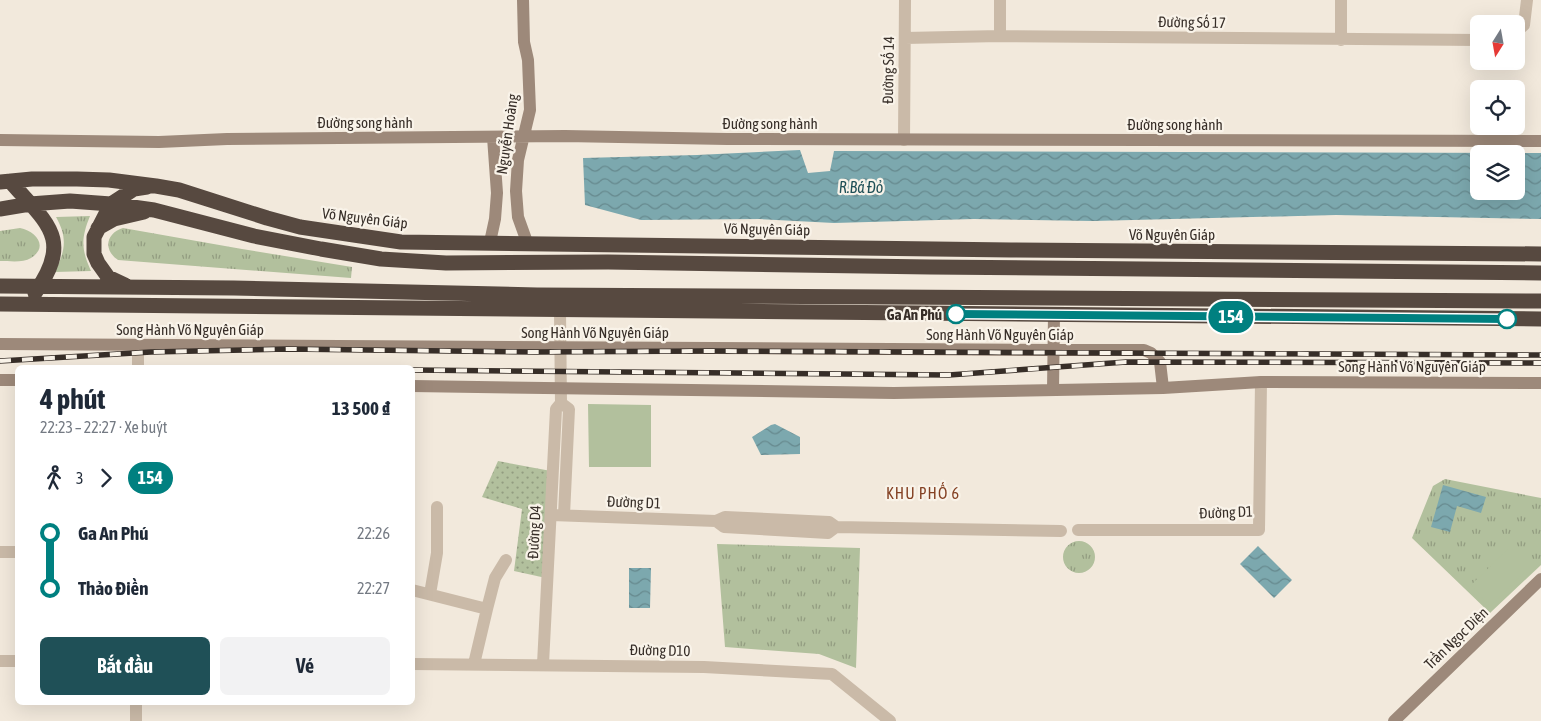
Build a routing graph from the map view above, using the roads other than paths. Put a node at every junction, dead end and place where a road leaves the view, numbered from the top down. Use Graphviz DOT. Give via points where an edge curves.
graph roads {
  1 [pos="523,0"];
  2 [pos="905,0"];
  3 [pos="1000,0"];
  4 [pos="1341,0"];
  5 [pos="1528,0"];
  6 [pos="1525,19"];
  7 [pos="1000,36"];
  8 [pos="905,38"];
  9 [pos="1341,40"];
  10 [pos="1470,40"];
  11 [pos="524,136"];
  12 [pos="493,137"];
  13 [pos="0,140"];
  14 [pos="904,140"];
  15 [pos="1541,141"];
  16 [pos="5,181"];
  17 [pos="156,186"];
  18 [pos="30,204"];
  19 [pos="111,204"];
  20 [pos="0,209"];
  21 [pos="154,210"];
  22 [pos="98,228"];
  23 [pos="490,242"];
  24 [pos="527,242"];
  25 [pos="1541,254"];
  26 [pos="1541,273"];
  27 [pos="0,286"];
  28 [pos="39,287"];
  29 [pos="130,287"];
  30 [pos="1541,301"];
  31 [pos="0,304"];
  32 [pos="26,304"];
  33 [pos="164,307"];
  34 [pos="560,311"];
  35 [pos="1054,315"];
  36 [pos="1541,319"];
  37 [pos="0,344"];
  38 [pos="138,345"];
  39 [pos="561,348"];
  40 [pos="1054,350"];
  41 [pos="138,365"];
  42 [pos="0,380"];
  43 [pos="15,380"];
  44 [pos="1261,382"];
  45 [pos="1541,383"];
  46 [pos="415,386"];
  47 [pos="562,388"];
  48 [pos="1163,388"];
  49 [pos="1054,390"];
  50 [pos="437,507"];
  51 [pos="558,515"];
  52 [pos="1078,530"];
  53 [pos="1062,531"];
  54 [pos="0,552"];
  55 [pos="15,552"];
  56 [pos="506,560"];
  57 [pos="1541,579"];
  58 [pos="415,591"];
  59 [pos="430,594"];
  60 [pos="487,609"];
  61 [pos="0,661"];
  62 [pos="15,662"];
  63 [pos="415,664"];
  64 [pos="474,664"];
  65 [pos="543,664"];
  66 [pos="136,705"];
  67 [pos="136,721"];
  68 [pos="890,721"];
  69 [pos="1394,721"];
  1 -- 11 [label="main road, Nguyễn Hoàng" via="530,86 530,110"];
  2 -- 8 [label="street, Đường Số 14"];
  3 -- 7 [label="street"];
  4 -- 9 [label="street"];
  5 -- 6 [label="street"];
  7 -- 8 [label="street, Đường Số 17"];
  7 -- 9 [label="street, Đường Số 17"];
  8 -- 14 [label="street, Đường Số 14"];
  9 -- 10 [label="street, Đường Số 17"];
  11 -- 12 [label="main road, Đường song hành"];
  11 -- 14 [label="main road, Đường song hành"];
  11 -- 24 [label="main road, Nguyễn Hoàng" via="516,191 518,217"];
  12 -- 13 [label="main road, Đường song hành" via="159,142"];
  12 -- 23 [label="main road, Nguyễn Hoàng" via="497,193"];
  14 -- 15 [label="main road, Đường song hành"];
  16 -- 17 [label="highway, Võ Nguyên Giáp" via="93,180"];
  16 -- 18 [label="highway"];
  17 -- 19 [label="highway" via="134,190"];
  17 -- 23 [label="highway, Võ Nguyên Giáp" via="300,227 401,242"];
  18 -- 19 [label="highway" via="70,201"];
  18 -- 20 [label="highway"];
  18 -- 28 [label="highway" via="51,230 54,240 54,258"];
  19 -- 21 [label="highway"];
  19 -- 22 [label="highway"];
  21 -- 22 [label="highway" via="114,219"];
  21 -- 26 [label="highway" via="254,236 321,249 382,259 446,263"];
  22 -- 29 [label="highway" via="93,246 98,263 108,277"];
  23 -- 24 [label="highway, Võ Nguyên Giáp"];
  24 -- 25 [label="highway, Võ Nguyên Giáp"];
  27 -- 28 [label="highway"];
  28 -- 29 [label="highway"];
  28 -- 32 [label="highway"];
  29 -- 30 [label="highway" via="537,295"];
  29 -- 33 [label="highway"];
  31 -- 32 [label="highway"];
  32 -- 33 [label="highway"];
  33 -- 34 [label="highway"];
  34 -- 35 [label="highway"];
  34 -- 39 [label="street, Đường D4"];
  35 -- 36 [label="highway"];
  35 -- 40 [label="main road"];
  37 -- 38 [label="main road, Song Hành Võ Nguyên Giáp"];
  38 -- 39 [label="main road, Song Hành Võ Nguyên Giáp"];
  38 -- 41 [label="street"];
  39 -- 40 [label="main road, Song Hành Võ Nguyên Giáp"];
  39 -- 47 [label="street, Đường D4"];
  40 -- 48 [label="main road, Song Hành Võ Nguyên Giáp" via="1144,350 1160,362"];
  40 -- 49 [label="main road"];
  42 -- 43 [label="main road"];
  44 -- 45 [label="main road, Song Hành Võ Nguyên Giáp"];
  44 -- 48 [label="main road, Song Hành Võ Nguyên Giáp"];
  44 -- 52 [label="street, Đường D1" via="1259,530"];
  46 -- 47 [label="main road, Song Hành Võ Nguyên Giáp"];
  47 -- 49 [label="main road, Song Hành Võ Nguyên Giáp" via="894,393"];
  47 -- 51 [label="street, Đường D4" via="562,403 569,409 561,440"];
  48 -- 49 [label="main road, Song Hành Võ Nguyên Giáp"];
  50 -- 59 [label="street" via="437,553"];
  51 -- 53 [label="street, Đường D1" via="716,521 724,527 810,532 828,532 836,526"];
  51 -- 65 [label="street, Đường D4"];
  54 -- 55 [label="street"];
  56 -- 60 [label="street" via="496,578"];
  57 -- 69 [label="main road, Trần Ngọc Diện"];
  58 -- 59 [label="street"];
  59 -- 60 [label="street"];
  60 -- 64 [label="street"];
  61 -- 62 [label="street"];
  63 -- 64 [label="street, Đường D10"];
  64 -- 65 [label="street, Đường D10"];
  65 -- 68 [label="street, Đường D10" via="704,667 832,674"];
  66 -- 67 [label="street"];
}
